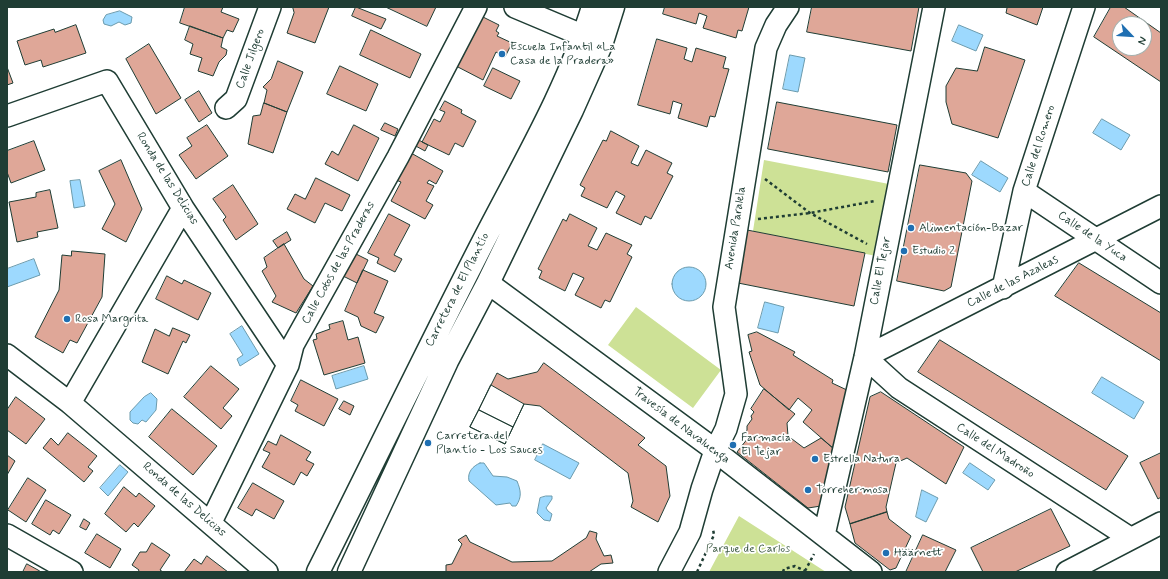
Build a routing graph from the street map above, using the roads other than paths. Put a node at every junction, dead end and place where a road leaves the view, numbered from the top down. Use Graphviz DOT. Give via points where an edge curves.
graph roads {
  1 [pos="270,7"];
  2 [pos="476,7"];
  3 [pos="515,7"];
  4 [pos="593,7"];
  5 [pos="613,7"];
  6 [pos="788,7"];
  7 [pos="934,7"];
  8 [pos="1084,7"];
  9 [pos="584,36"];
  10 [pos="226,108"];
  11 [pos="7,116"];
  12 [pos="1024,191"];
  13 [pos="1161,206"];
  14 [pos="183,208"];
  15 [pos="1096,240"];
  16 [pos="488,283"];
  17 [pos="1161,283"];
  18 [pos="1003,288"];
  19 [pos="7,355"];
  20 [pos="865,357"];
  21 [pos="288,365"];
  22 [pos="70,403"];
  23 [pos="715,452"];
  24 [pos="211,522"];
  25 [pos="1161,524"];
  26 [pos="824,535"];
  27 [pos="1130,538"];
  28 [pos="8,539"];
  29 [pos="72,572"];
  30 [pos="267,572"];
  31 [pos="318,572"];
  32 [pos="349,572"];
  33 [pos="669,572"];
  34 [pos="871,572"];
  35 [pos="1067,572"];
  1 -- 10 [label="street, Calle Jilgero" via="236,99"];
  2 -- 21 [label="street, Calle Cotos de las Praderas" via="398,157 293,345"];
  3 -- 9 [label="street"];
  4 -- 9 [label="street, Carretera de El Plantío"];
  5 -- 16 [label="street, Carretera de El Plantío" via="601,44 572,110"];
  6 -- 23 [label="street, Avenida Paralela" via="776,25 766,48 737,222 724,307 736,394 726,429"];
  7 -- 20 [label="street, Calle El Tejar"];
  8 -- 12 [label="street, Calle del Romero"];
  9 -- 31 [label="street, Carretera de El Plantío" via="554,102"];
  11 -- 14 [label="street, Ronda de las Delicias" via="107,81"];
  12 -- 15 [label="street, Calle de la Yuca"];
  12 -- 18 [label="street, Calle del Romero"];
  13 -- 15 [label="street, Calle de las Azaleas"];
  14 -- 21 [label="street, Ronda de las Delicias"];
  14 -- 22 [label="street"];
  15 -- 17 [label="street, Calle de la Yuca"];
  15 -- 18 [label="street, Calle de las Azaleas"];
  16 -- 23 [label="street, Travesía de Navaluenga"];
  16 -- 32 [label="street, Carretera de El Plantío" via="447,361"];
  18 -- 20 [label="street, Calle de las Azaleas"];
  19 -- 22 [label="street, Ronda de las Delicias"];
  20 -- 26 [label="street, Calle El Tejar"];
  20 -- 27 [label="street, Calle del Madroño" via="899,388"];
  21 -- 24 [label="street, Calle Cotos de las Praderas"];
  22 -- 24 [label="street, Ronda de las Delicias"];
  23 -- 26 [label="street, Travesía de Navaluenga"];
  23 -- 33 [label="street, Avenida Paralela" via="690,532"];
  24 -- 30 [label="street, Ronda de las Delicias"];
  25 -- 27 [label="street"];
  26 -- 34 [label="street, Travesía de Navaluenga"];
  27 -- 35 [label="street"];
  28 -- 29 [label="street"];
}
